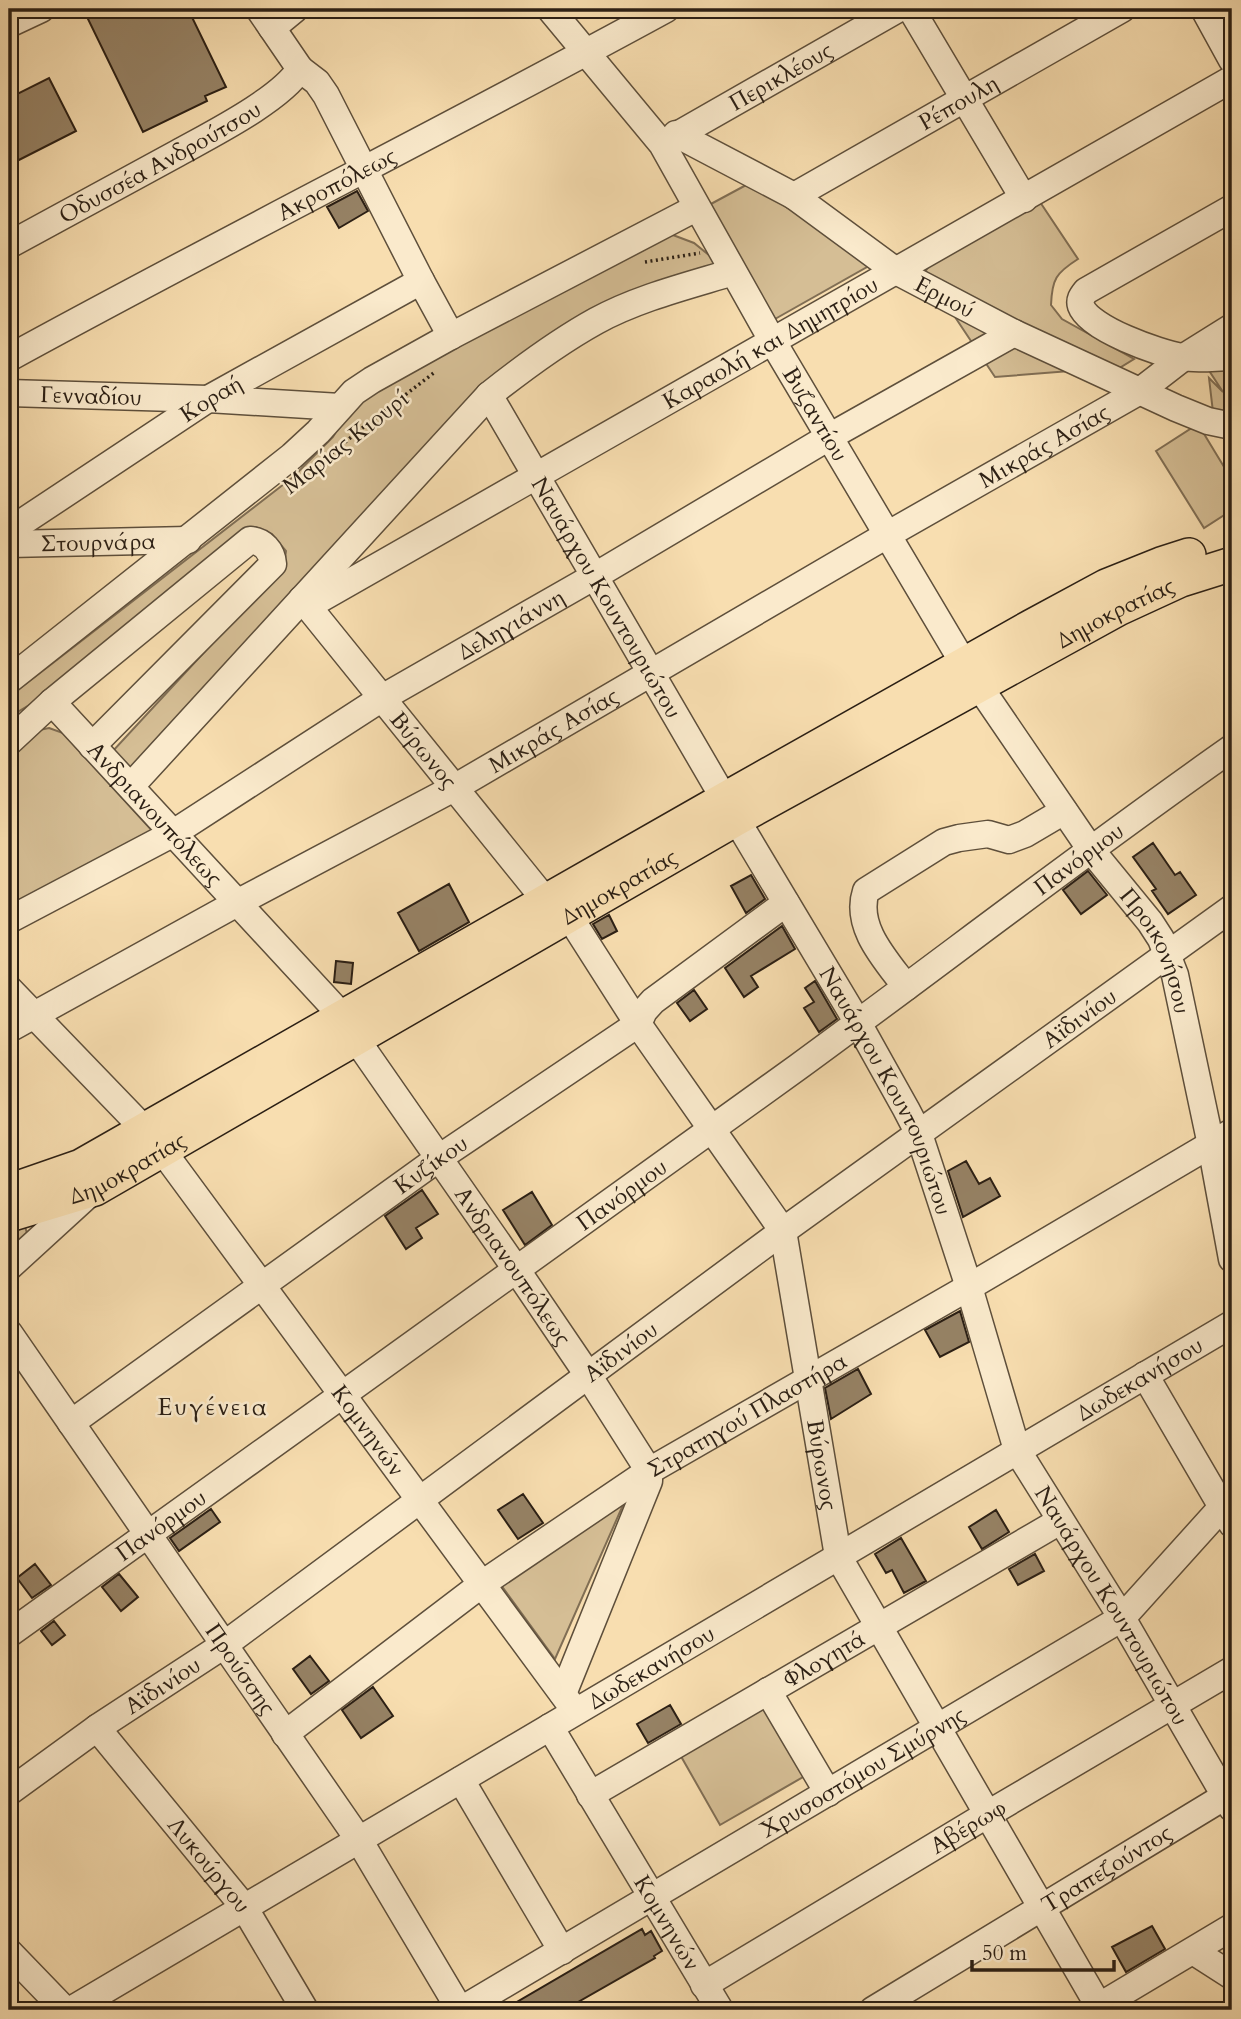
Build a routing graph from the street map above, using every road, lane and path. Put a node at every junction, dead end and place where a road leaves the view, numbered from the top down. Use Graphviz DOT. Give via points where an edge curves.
graph roads {
  1 [pos="41,9"];
  2 [pos="295,9"];
  3 [pos="550,9"];
  4 [pos="666,9"];
  5 [pos="898,9"];
  6 [pos="911,9"];
  7 [pos="1122,9"];
  8 [pos="1204,9"];
  9 [pos="265,18"];
  10 [pos="9,24"];
  11 [pos="586,52"];
  12 [pos="1232,60"];
  13 [pos="300,69"];
  14 [pos="1232,79"];
  15 [pos="965,99"];
  16 [pos="669,139"];
  17 [pos="364,171"];
  18 [pos="794,196"];
  19 [pos="1024,199"];
  20 [pos="696,208"];
  21 [pos="1232,208"];
  22 [pos="9,245"];
  23 [pos="727,261"];
  24 [pos="640,263"];
  25 [pos="896,271"];
  26 [pos="421,281"];
  27 [pos="1232,327"];
  28 [pos="1014,333"];
  29 [pos="451,335"];
  30 [pos="773,342"];
  31 [pos="1184,357"];
  32 [pos="1232,357"];
  33 [pos="9,358"];
  34 [pos="442,368"];
  35 [pos="1140,391"];
  36 [pos="9,393"];
  37 [pos="489,394"];
  38 [pos="208,399"];
  39 [pos="340,407"];
  40 [pos="1232,426"];
  41 [pos="830,437"];
  42 [pos="324,459"];
  43 [pos="537,476"];
  44 [pos="9,531"];
  45 [pos="887,535"];
  46 [pos="188,540"];
  47 [pos="9,544"];
  48 [pos="1231,560"];
  49 [pos="595,576"];
  50 [pos="305,603"];
  51 [pos="651,673"];
  52 [pos="971,676"];
  53 [pos="9,680"];
  54 [pos="382,698"];
  55 [pos="52,702"];
  56 [pos="9,742"];
  57 [pos="92,746"];
  58 [pos="1232,748"];
  59 [pos="131,786"];
  60 [pos="454,788"];
  61 [pos="730,809"];
  62 [pos="1064,811"];
  63 [pos="172,834"];
  64 [pos="1091,850"];
  65 [pos="237,903"];
  66 [pos="786,903"];
  67 [pos="558,908"];
  68 [pos="1232,908"];
  69 [pos="9,920"];
  70 [pos="1168,955"];
  71 [pos="906,987"];
  72 [pos="9,989"];
  73 [pos="35,1015"];
  74 [pos="858,1023"];
  75 [pos="638,1024"];
  76 [pos="349,1028"];
  77 [pos="9,1030"];
  78 [pos="712,1129"];
  79 [pos="919,1135"];
  80 [pos="1222,1138"];
  81 [pos="154,1140"];
  82 [pos="439,1158"];
  83 [pos="95,1189"];
  84 [pos="9,1191"];
  85 [pos="9,1215"];
  86 [pos="783,1231"];
  87 [pos="1232,1258"];
  88 [pos="9,1267"];
  89 [pos="516,1269"];
  90 [pos="262,1285"];
  91 [pos="969,1287"];
  92 [pos="1232,1324"];
  93 [pos="9,1333"];
  94 [pos="1145,1375"];
  95 [pos="588,1376"];
  96 [pos="808,1380"];
  97 [pos="342,1394"];
  98 [pos="71,1423"];
  99 [pos="1017,1450"];
  100 [pos="649,1471"];
  101 [pos="420,1500"];
  102 [pos="1229,1509"];
  103 [pos="1060,1521"];
  104 [pos="148,1534"];
  105 [pos="838,1556"];
  106 [pos="482,1584"];
  107 [pos="1122,1618"];
  108 [pos="878,1627"];
  109 [pos="9,1633"];
  110 [pos="224,1644"];
  111 [pos="1232,1670"];
  112 [pos="768,1691"];
  113 [pos="570,1703"];
  114 [pos="1173,1706"];
  115 [pos="550,1727"];
  116 [pos="97,1728"];
  117 [pos="937,1728"];
  118 [pos="285,1734"];
  119 [pos="461,1780"];
  120 [pos="9,1792"];
  121 [pos="828,1793"];
  122 [pos="590,1795"];
  123 [pos="1230,1799"];
  124 [pos="988,1814"];
  125 [pos="359,1840"];
  126 [pos="651,1898"];
  127 [pos="1043,1907"];
  128 [pos="244,1908"];
  129 [pos="1232,1927"];
  130 [pos="562,1951"];
  131 [pos="1193,1951"];
  132 [pos="9,1952"];
  133 [pos="1232,1976"];
  134 [pos="704,1985"];
  135 [pos="1098,2009"];
  136 [pos="68,2010"];
  137 [pos="305,2010"];
  138 [pos="461,2010"];
  139 [pos="720,2010"];
  140 [pos="873,2010"];
  1 -- 10 [label="street"];
  2 -- 9 [label="street"];
  3 -- 11 [label="street, Βυζαντίου"];
  4 -- 11 [label="street, Ακροπόλεως"];
  5 -- 16 [label="street, Περικλέους"];
  6 -- 15 [label="street"];
  7 -- 15 [label="street, Ρέπουλη"];
  8 -- 12 [label="street"];
  9 -- 13 [label="street"];
  11 -- 16 [label="street, Βυζαντίου"];
  11 -- 17 [label="street, Ακροπόλεως"];
  13 -- 17 [label="street" via="326,95"];
  13 -- 22 [label="street, Οδυσσέα Ανδρούτσου" via="278,93 239,118"];
  14 -- 19 [label="street, Καραολή και Δημητρίου"];
  15 -- 18 [label="street, Ρέπουλη"];
  15 -- 19 [label="street"];
  16 -- 18 [label="street, Ερμού"];
  16 -- 20 [label="street, Βυζαντίου"];
  17 -- 26 [label="street"];
  17 -- 33 [label="street, Ακροπόλεως"];
  18 -- 25 [label="street, Ερμού"];
  19 -- 25 [label="street, Καραολή και Δημητρίου"];
  20 -- 23 [label="street, Βυζαντίου"];
  20 -- 29 [label="street, Μαρίας Κιουρί"];
  21 -- 31 [label="street" via="1080,298 1086,313 1108,330 1139,345"];
  23 -- 24 [label="path" via="670,256"];
  23 -- 30 [label="street, Βυζαντίου"];
  23 -- 37 [label="street" via="597,320"];
  25 -- 28 [label="street, Ερμού"];
  25 -- 30 [label="street, Καραολή και Δημητρίου"];
  26 -- 29 [label="street"];
  26 -- 38 [label="street, Κοραή"];
  27 -- 31 [label="street, Μικράς Ασίας"];
  28 -- 35 [label="street, Ερμού"];
  28 -- 41 [label="street, Δεληγιάννη"];
  29 -- 39 [label="street, Μαρίας Κιουρί" via="372,380"];
  30 -- 41 [label="street, Βυζαντίου"];
  30 -- 43 [label="street, Καραολή και Δημητρίου"];
  31 -- 32 [label="street"];
  31 -- 35 [label="street, Μικράς Ασίας"];
  34 -- 42 [label="path, Μαρίας Κιουρί"];
  35 -- 40 [label="street, Ερμού" via="1209,421"];
  35 -- 45 [label="street, Μικράς Ασίας"];
  36 -- 38 [label="street, Γενναδίου"];
  37 -- 43 [label="street, Ναυάρχου Κουντουριώτου"];
  37 -- 50 [label="street"];
  38 -- 39 [label="street, Γενναδίου"];
  38 -- 44 [label="street, Κοραή"];
  39 -- 46 [label="street, Μαρίας Κιουρί" via="292,456"];
  41 -- 45 [label="street, Βυζαντίου"];
  41 -- 49 [label="street, Δεληγιάννη"];
  43 -- 49 [label="street, Ναυάρχου Κουντουριώτου"];
  43 -- 50 [label="street, Καραολή και Δημητρίου"];
  45 -- 51 [label="street, Μικράς Ασίας"];
  45 -- 52 [label="street, Βυζαντίου"];
  46 -- 47 [label="street, Στουρνάρα"];
  46 -- 53 [label="street, Μαρίας Κιουρί"];
  48 -- 52 [label="main road, Δημοκρατίας"];
  49 -- 51 [label="street, Ναυάρχου Κουντουριώτου"];
  49 -- 54 [label="street, Δεληγιάννη"];
  50 -- 54 [label="street, Βύρωνος"];
  50 -- 59 [label="street"];
  51 -- 60 [label="street, Μικράς Ασίας"];
  51 -- 61 [label="street, Ναυάρχου Κουντουριώτου"];
  52 -- 61 [label="main road, Δημοκρατίας"];
  52 -- 62 [label="street, Προικονήσου"];
  54 -- 60 [label="street, Βύρωνος"];
  54 -- 63 [label="street, Δεληγιάννη"];
  55 -- 56 [label="street"];
  55 -- 57 [label="street, Ανδριανουπόλεως"];
  55 -- 57 [label="street" via="250,540 262,544 272,555 273,565"];
  57 -- 59 [label="street, Ανδριανουπόλεως"];
  58 -- 64 [label="street, Πανόρμου"];
  59 -- 63 [label="street, Ανδριανουπόλεως"];
  60 -- 65 [label="street, Μικράς Ασίας"];
  60 -- 67 [label="street, Βύρωνος"];
  61 -- 66 [label="street, Ναυάρχου Κουντουριώτου"];
  61 -- 67 [label="main road, Δημοκρατίας"];
  62 -- 64 [label="street, Προικονήσου"];
  62 -- 71 [label="street" via="1009,840 988,834 944,842 866,891 862,903 869,936"];
  63 -- 65 [label="street, Ανδριανουπόλεως"];
  63 -- 69 [label="street, Δεληγιάννη"];
  64 -- 70 [label="street, Προικονήσου" via="1150,922"];
  64 -- 71 [label="street, Πανόρμου"];
  65 -- 73 [label="street, Μικράς Ασίας"];
  65 -- 76 [label="street, Ανδριανουπόλεως"];
  66 -- 74 [label="street, Ναυάρχου Κουντουριώτου"];
  66 -- 75 [label="street, Κυζίκου" via="653,1001"];
  67 -- 75 [label="street, Βύρωνος"];
  67 -- 76 [label="main road, Δημοκρατίας"];
  68 -- 70 [label="street, Αϊδινίου"];
  70 -- 79 [label="street, Αϊδινίου"];
  70 -- 80 [label="street, Προικονήσου"];
  71 -- 74 [label="street, Πανόρμου"];
  72 -- 73 [label="street, Κομνηνών"];
  73 -- 77 [label="street, Μικράς Ασίας"];
  73 -- 81 [label="street, Κομνηνών"];
  74 -- 78 [label="street, Πανόρμου"];
  74 -- 79 [label="street, Ναυάρχου Κουντουριώτου"];
  75 -- 78 [label="street, Βύρωνος"];
  75 -- 82 [label="street, Κυζίκου"];
  76 -- 81 [label="main road, Δημοκρατίας"];
  76 -- 82 [label="street, Ανδριανουπόλεως"];
  78 -- 86 [label="street, Βύρωνος"];
  78 -- 89 [label="street, Πανόρμου"];
  79 -- 86 [label="street, Αϊδινίου"];
  79 -- 91 [label="street, Ναυάρχου Κουντουριώτου"];
  80 -- 87 [label="street, Προικονήσου"];
  80 -- 91 [label="street, Στρατηγού Πλαστήρα"];
  81 -- 83 [label="main road, Δημοκρατίας"];
  81 -- 84 [label="main road, Δημοκρατίας"];
  81 -- 90 [label="street, Κομνηνών"];
  82 -- 89 [label="street, Ανδριανουπόλεως"];
  82 -- 90 [label="street, Κυζίκου"];
  83 -- 85 [label="main road, Δημοκρατίας"];
  83 -- 88 [label="street"];
  86 -- 95 [label="street, Αϊδινίου"];
  86 -- 96 [label="street, Βύρωνος"];
  89 -- 95 [label="street, Ανδριανουπόλεως"];
  89 -- 97 [label="street, Πανόρμου"];
  90 -- 97 [label="street, Κομνηνών"];
  90 -- 98 [label="street, Κυζίκου"];
  91 -- 96 [label="street, Στρατηγού Πλαστήρα"];
  91 -- 99 [label="street, Ναυάρχου Κουντουριώτου"];
  92 -- 94 [label="street, Δωδεκανήσου"];
  93 -- 98 [label="street, Προύσσης"];
  94 -- 99 [label="street, Δωδεκανήσου"];
  94 -- 102 [label="street"];
  95 -- 100 [label="street, Ανδριανουπόλεως"];
  95 -- 101 [label="street, Αϊδινίου"];
  96 -- 100 [label="street, Στρατηγού Πλαστήρα"];
  96 -- 105 [label="street, Βύρωνος"];
  97 -- 101 [label="street, Κομνηνών"];
  97 -- 104 [label="street, Πανόρμου"];
  98 -- 104 [label="street, Προύσσης"];
  99 -- 103 [label="street, Ναυάρχου Κουντουριώτου"];
  99 -- 105 [label="street, Δωδεκανήσου"];
  100 -- 106 [label="street, Στρατηγού Πλαστήρα"];
  100 -- 113 [label="street"];
  101 -- 106 [label="street, Κομνηνών"];
  101 -- 110 [label="street, Αϊδινίου"];
  102 -- 107 [label="street, Χρυσοστόμου Σμύρνης"];
  103 -- 107 [label="street, Ναυάρχου Κουντουριώτου"];
  103 -- 108 [label="street, Φλογητά"];
  104 -- 109 [label="street, Πανόρμου"];
  104 -- 110 [label="street, Προύσσης"];
  105 -- 108 [label="street, Βύρωνος"];
  105 -- 113 [label="street, Δωδεκανήσου"];
  106 -- 113 [label="street, Κομνηνών"];
  106 -- 118 [label="street, Στρατηγού Πλαστήρα"];
  107 -- 114 [label="street, Ναυάρχου Κουντουριώτου"];
  107 -- 117 [label="street, Χρυσοστόμου Σμύρνης"];
  108 -- 112 [label="street, Φλογητά"];
  108 -- 117 [label="street, Βύρωνος"];
  110 -- 116 [label="street, Αϊδινίου"];
  110 -- 118 [label="street, Προύσσης"];
  111 -- 114 [label="street, Αβέρωφ"];
  112 -- 121 [label="street"];
  112 -- 122 [label="street, Φλογητά"];
  113 -- 115 [label="street, Δωδεκανήσου"];
  114 -- 123 [label="street, Ναυάρχου Κουντουριώτου"];
  114 -- 124 [label="street, Αβέρωφ"];
  115 -- 119 [label="street, Δωδεκανήσου"];
  115 -- 122 [label="street, Κομνηνών"];
  116 -- 120 [label="street, Αϊδινίου"];
  116 -- 128 [label="street, Λυκούργου"];
  117 -- 121 [label="street, Χρυσοστόμου Σμύρνης"];
  117 -- 124 [label="street, Βύρωνος"];
  118 -- 125 [label="street, Προύσσης"];
  119 -- 125 [label="street, Δωδεκανήσου"];
  119 -- 130 [label="street"];
  121 -- 126 [label="street, Χρυσοστόμου Σμύρνης"];
  122 -- 126 [label="street, Κομνηνών"];
  123 -- 127 [label="street, Τραπεζούντος"];
  124 -- 127 [label="street, Βύρωνος"];
  124 -- 134 [label="street, Αβέρωφ"];
  125 -- 128 [label="street, Δωδεκανήσου"];
  125 -- 138 [label="street, Προύσσης"];
  126 -- 130 [label="street, Χρυσοστόμου Σμύρνης"];
  126 -- 134 [label="street, Κομνηνών"];
  127 -- 135 [label="street, Βύρωνος"];
  127 -- 140 [label="street, Τραπεζούντος"];
  128 -- 136 [label="street, Δωδεκανήσου"];
  128 -- 137 [label="street, Λυκούργου"];
  129 -- 131 [label="street"];
  130 -- 138 [label="street, Χρυσοστόμου Σμύρνης"];
  131 -- 133 [label="street"];
  131 -- 135 [label="street"];
  132 -- 136 [label="street"];
  134 -- 139 [label="street, Κομνηνών"];
}
